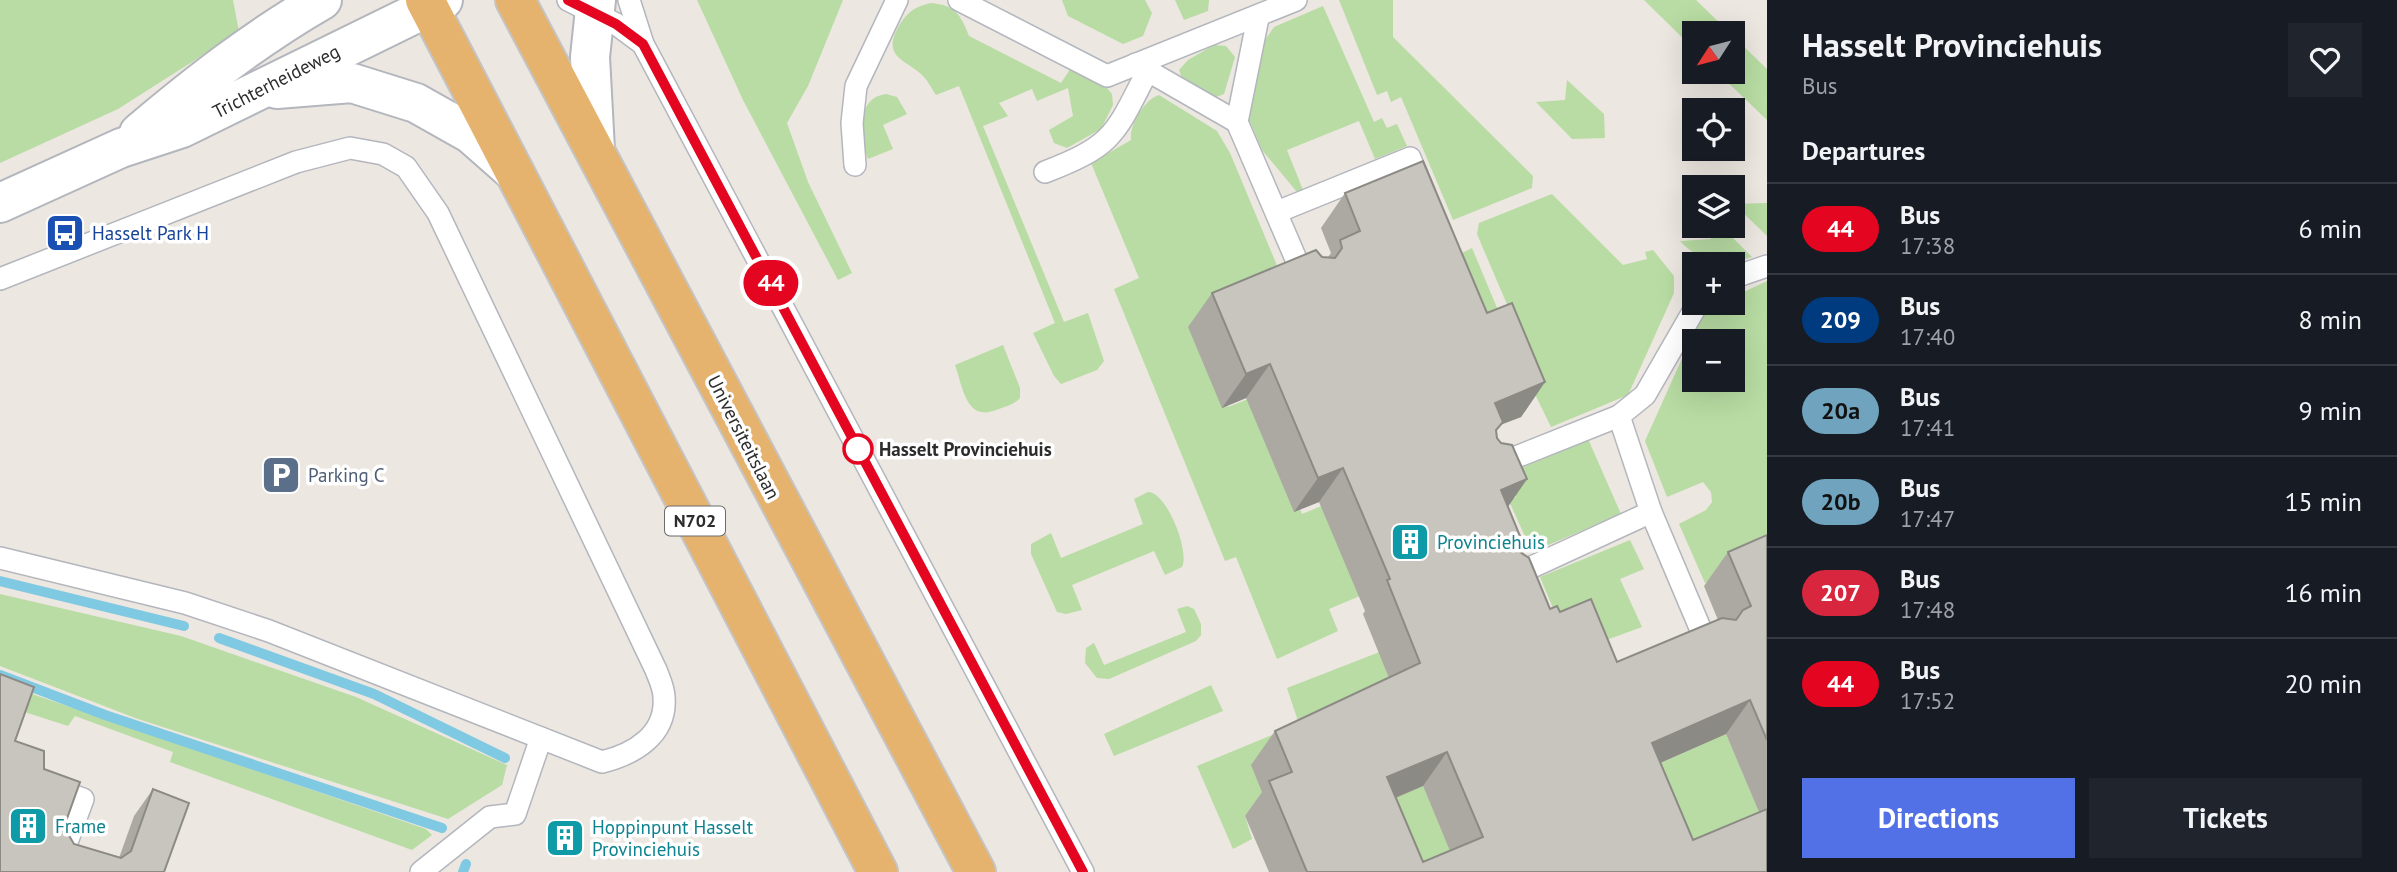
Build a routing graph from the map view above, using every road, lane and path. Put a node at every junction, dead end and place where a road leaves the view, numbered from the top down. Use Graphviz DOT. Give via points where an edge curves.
graph roads {
  1 [pos="322,0"];
  2 [pos="515,0"];
  3 [pos="629,0"];
  4 [pos="897,0"];
  5 [pos="960,0"];
  6 [pos="1296,0"];
  7 [pos="432,2"];
  8 [pos="585,3"];
  9 [pos="286,13"];
  10 [pos="1258,18"];
  11 [pos="643,44"];
  12 [pos="1142,67"];
  13 [pos="261,90"];
  14 [pos="1237,122"];
  15 [pos="121,148"];
  16 [pos="595,150"];
  17 [pos="855,165"];
  18 [pos="514,171"];
  19 [pos="1045,172"];
  20 [pos="0,203"];
  21 [pos="1277,212"];
  22 [pos="1433,214"];
  23 [pos="1767,266"];
  24 [pos="1745,274"];
  25 [pos="0,279"];
  26 [pos="1305,280"];
  27 [pos="1691,315"];
  28 [pos="1619,416"];
  29 [pos="1485,467"];
  30 [pos="1651,512"];
  31 [pos="0,558"];
  32 [pos="1506,579"];
  33 [pos="1706,642"];
  34 [pos="541,738"];
  35 [pos="37,783"];
  36 [pos="100,872"];
  37 [pos="421,872"];
  38 [pos="878,872"];
  39 [pos="976,872"];
  40 [pos="1083,872"];
  1 -- 9 [label="street, Trichterheideweg"];
  2 -- 16 [label="highway, Universiteitslaan"];
  3 -- 11 [label="lane"];
  4 -- 17 [label="lane" via="856,86 852,122"];
  5 -- 12 [label="lane" via="1107,76"];
  6 -- 10 [label="lane"];
  7 -- 13 [label="street, Trichterheideweg"];
  7 -- 18 [label="highway, N702"];
  8 -- 11 [label="lane"];
  8 -- 16 [label="street"];
  9 -- 15 [label="street, Trichterheideweg"];
  10 -- 12 [label="lane"];
  10 -- 14 [label="lane"];
  11 -- 40 [label="lane"];
  12 -- 14 [label="lane"];
  12 -- 19 [label="lane" via="1116,130 1100,147"];
  13 -- 15 [label="street, Trichterheideweg" via="182,128"];
  13 -- 18 [label="street" via="352,83 416,103 471,134"];
  14 -- 21 [label="lane"];
  15 -- 20 [label="street, Trichterheideweg"];
  16 -- 39 [label="highway, Universiteitslaan"];
  18 -- 38 [label="highway, N702"];
  21 -- 22 [label="lane" via="1410,159"];
  21 -- 26 [label="lane"];
  23 -- 24 [label="lane"];
  25 -- 34 [label="lane" via="296,162 350,148 383,155 406,167 438,213 656,670 664,697 660,720 650,738 624,756 602,761"];
  27 -- 28 [label="lane" via="1645,395"];
  28 -- 29 [label="lane"];
  28 -- 30 [label="lane"];
  30 -- 32 [label="lane"];
  30 -- 33 [label="lane"];
  31 -- 34 [label="lane" via="172,600 257,627"];
  34 -- 37 [label="lane" via="515,814 490,817"];
  35 -- 36 [label="lane" via="83,799 61,858"];
}
